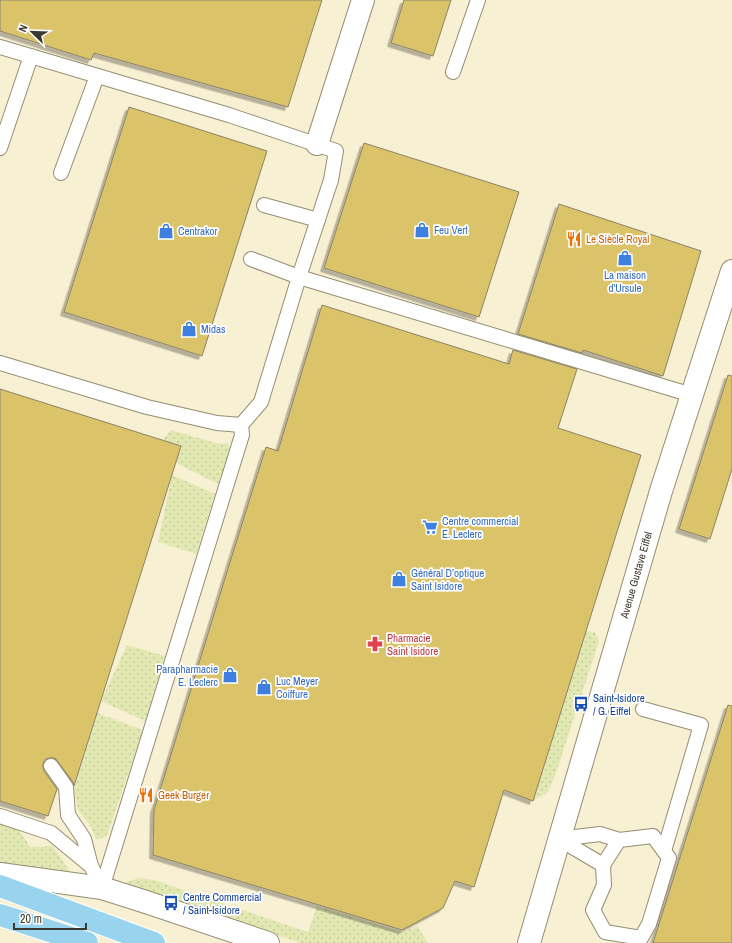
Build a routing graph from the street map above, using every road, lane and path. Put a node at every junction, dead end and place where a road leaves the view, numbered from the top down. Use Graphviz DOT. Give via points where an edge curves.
graph roads {
  1 [pos="363,0"];
  2 [pos="478,0"];
  3 [pos="0,47"];
  4 [pos="31,56"];
  5 [pos="453,72"];
  6 [pos="96,76"];
  7 [pos="317,144"];
  8 [pos="0,148"];
  9 [pos="61,173"];
  10 [pos="264,205"];
  11 [pos="318,220"];
  12 [pos="251,259"];
  13 [pos="732,271"];
  14 [pos="299,277"];
  15 [pos="0,363"];
  16 [pos="692,395"];
  17 [pos="240,425"];
  18 [pos="643,709"];
  19 [pos="51,766"];
  20 [pos="0,816"];
  21 [pos="559,839"];
  22 [pos="619,840"];
  23 [pos="664,851"];
  24 [pos="603,865"];
  25 [pos="91,866"];
  26 [pos="0,874"];
  27 [pos="546,880"];
  28 [pos="0,886"];
  29 [pos="102,888"];
  30 [pos="0,915"];
  31 [pos="87,943"];
  32 [pos="154,943"];
  33 [pos="268,943"];
  34 [pos="514,943"];
  35 [pos="529,943"];
  1 -- 7 [label="street"];
  2 -- 5 [label="lane"];
  3 -- 4 [label="lane"];
  4 -- 6 [label="lane"];
  4 -- 8 [label="lane"];
  6 -- 7 [label="lane"];
  6 -- 9 [label="lane"];
  7 -- 11 [label="lane" via="336,151 331,180"];
  10 -- 11 [label="lane"];
  11 -- 14 [label="lane"];
  12 -- 14 [label="lane"];
  13 -- 16 [label="street, Avenue Gustave Eiffel"];
  14 -- 16 [label="lane"];
  14 -- 17 [label="lane" via="261,402"];
  15 -- 17 [label="lane" via="147,407 217,423"];
  16 -- 21 [label="street, Avenue Gustave Eiffel" via="661,491"];
  17 -- 29 [label="lane" via="242,434"];
  18 -- 23 [label="lane" via="701,726"];
  19 -- 25 [label="lane" via="66,787 68,815 84,839"];
  20 -- 25 [label="lane" via="51,833"];
  21 -- 22 [label="lane" via="600,834"];
  21 -- 24 [label="lane"];
  21 -- 27 [label="street, Avenue Gustave Eiffel"];
  22 -- 23 [label="lane" via="654,836"];
  22 -- 24 [label="lane"];
  23 -- 24 [label="lane" via="669,858 649,924 641,938 605,932 593,910 604,885"];
  25 -- 29 [label="lane"];
  26 -- 29 [label="street"];
  27 -- 34 [label="street, Avenue Gustave Eiffel" via="528,921"];
  27 -- 35 [label="street, Avenue Gustave Eiffel"];
  28 -- 32 [label="main road"];
  29 -- 33 [label="street"];
  30 -- 31 [label="main road"];
}
